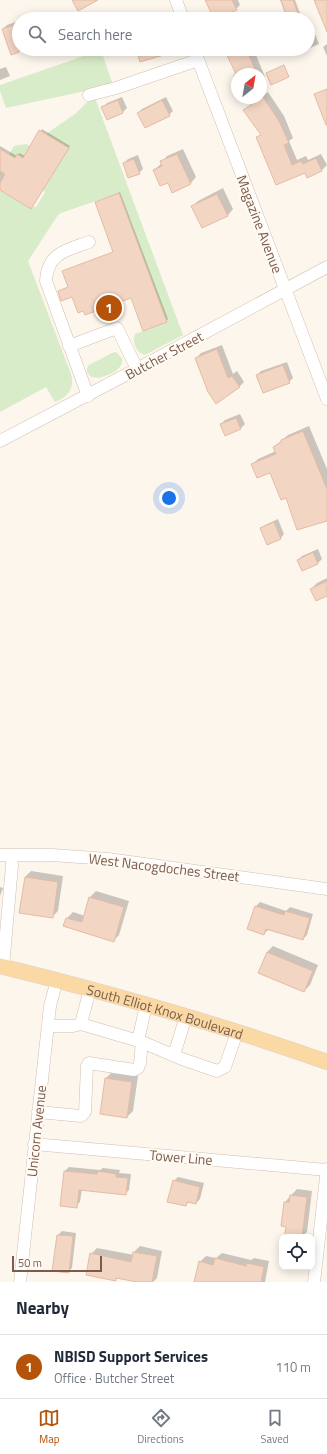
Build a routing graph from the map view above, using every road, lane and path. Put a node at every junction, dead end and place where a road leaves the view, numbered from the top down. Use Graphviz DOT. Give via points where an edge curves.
graph roads {
  1 [pos="176,0"];
  2 [pos="180,12"];
  3 [pos="191,56"];
  4 [pos="197,56"];
  5 [pos="89,95"];
  6 [pos="89,242"];
  7 [pos="327,267"];
  8 [pos="285,289"];
  9 [pos="69,346"];
  10 [pos="137,369"];
  11 [pos="88,396"];
  12 [pos="327,399"];
  13 [pos="0,441"];
  14 [pos="6,855"];
  15 [pos="327,889"];
  16 [pos="1,966"];
  17 [pos="57,980"];
  18 [pos="90,989"];
  19 [pos="146,1005"];
  20 [pos="186,1016"];
  21 [pos="81,1024"];
  22 [pos="48,1026"];
  23 [pos="237,1032"];
  24 [pos="140,1041"];
  25 [pos="174,1056"];
  26 [pos="327,1062"];
  27 [pos="38,1112"];
  28 [pos="34,1144"];
  29 [pos="327,1170"];
  30 [pos="20,1282"];
  31 [pos="314,1282"];
  1 -- 2 [label="street"];
  3 -- 5 [label="street" via="116,88"];
  4 -- 8 [label="street, Magazine Avenue"];
  6 -- 9 [label="street" via="57,254 46,277 46,286"];
  7 -- 8 [label="street, Butcher Street"];
  8 -- 10 [label="street, Butcher Street"];
  8 -- 12 [label="street, Magazine Avenue"];
  9 -- 10 [label="street" via="117,328"];
  9 -- 11 [label="street"];
  10 -- 11 [label="street, Butcher Street"];
  11 -- 13 [label="street, Butcher Street"];
  14 -- 15 [label="street, West Nacogdoches Street" via="108,859"];
  14 -- 16 [label="street" via="12,866"];
  16 -- 17 [label="main road, South Elliot Knox Boulevard"];
  17 -- 18 [label="main road, South Elliot Knox Boulevard"];
  17 -- 22 [label="street, Unicorn Avenue"];
  18 -- 19 [label="main road, South Elliot Knox Boulevard"];
  18 -- 21 [label="street"];
  19 -- 20 [label="main road, South Elliot Knox Boulevard"];
  19 -- 24 [label="street"];
  20 -- 23 [label="main road, South Elliot Knox Boulevard"];
  20 -- 25 [label="street"];
  21 -- 22 [label="street"];
  21 -- 24 [label="street"];
  22 -- 27 [label="street, Unicorn Avenue"];
  23 -- 25 [label="street" via="225,1067 216,1071"];
  23 -- 26 [label="main road, South Elliot Knox Boulevard"];
  24 -- 25 [label="street"];
  24 -- 27 [label="street" via="140,1063 134,1070 89,1063 85,1112 81,1116"];
  27 -- 28 [label="street, Unicorn Avenue"];
  28 -- 29 [label="street, Tower Line"];
  28 -- 30 [label="street, Unicorn Avenue"];
  29 -- 31 [label="street"];
}
